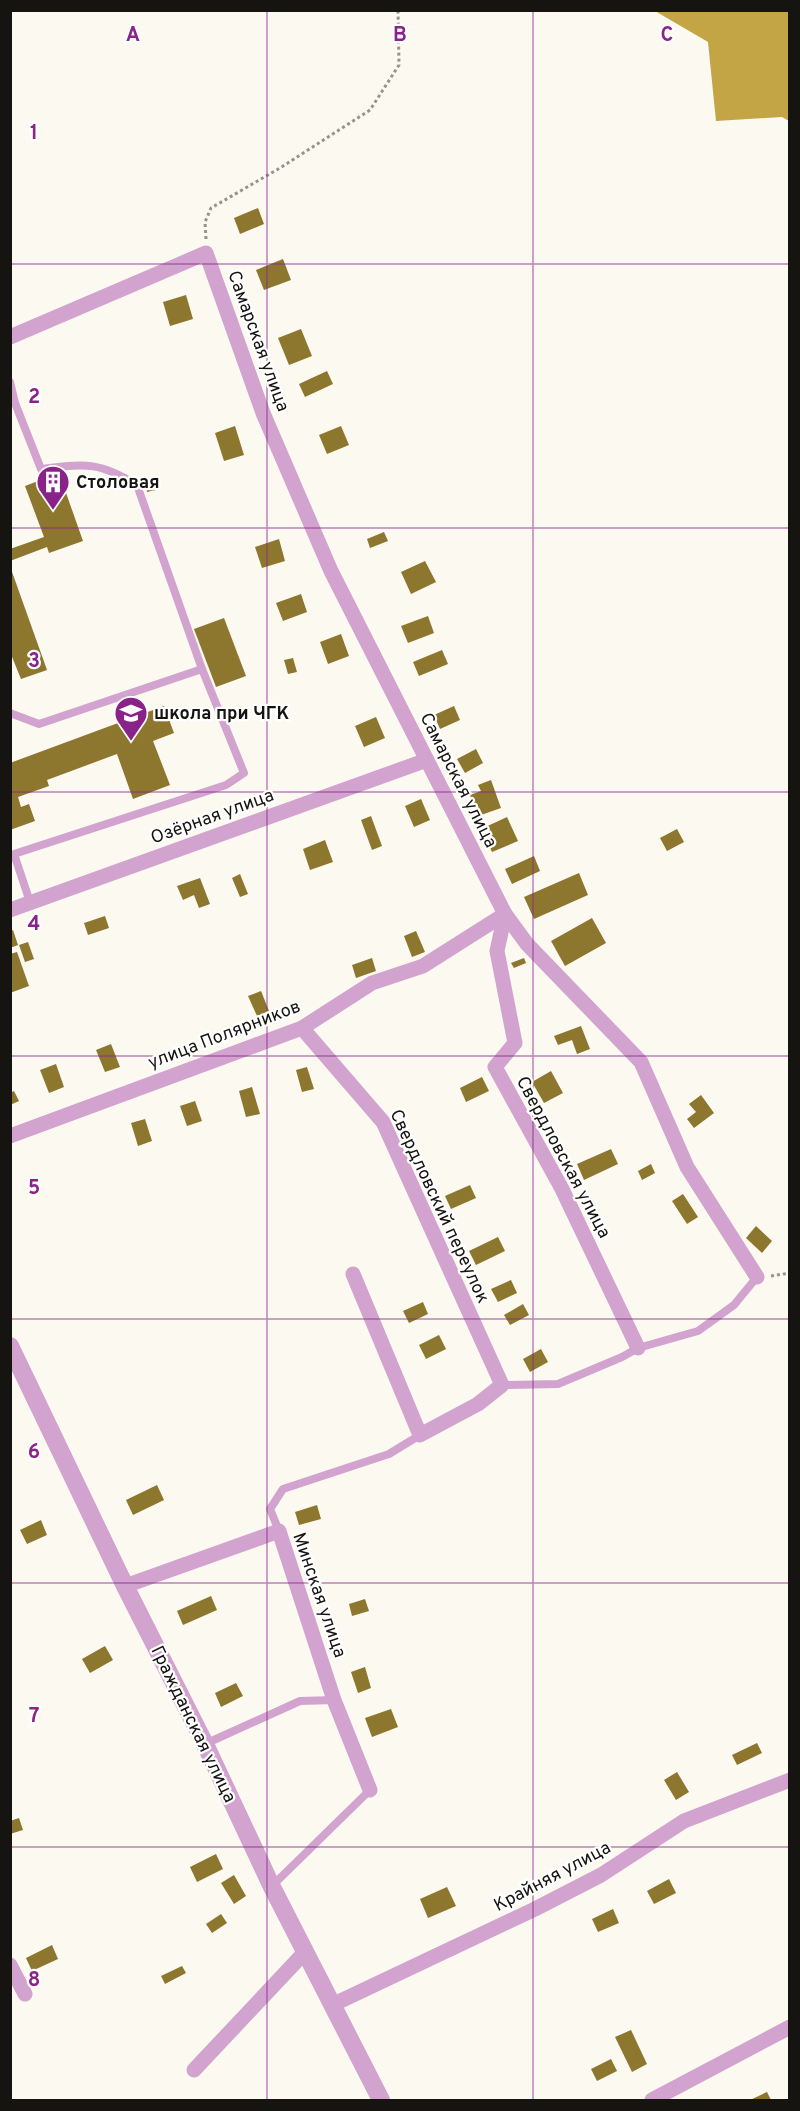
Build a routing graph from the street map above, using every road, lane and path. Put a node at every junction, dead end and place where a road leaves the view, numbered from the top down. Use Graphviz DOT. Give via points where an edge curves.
graph roads {
  1 [pos="398,10"];
  2 [pos="206,253"];
  3 [pos="10,337"];
  4 [pos="10,382"];
  5 [pos="13,403"];
  6 [pos="202,669"];
  7 [pos="10,713"];
  8 [pos="427,760"];
  9 [pos="30,902"];
  10 [pos="10,910"];
  11 [pos="505,914"];
  12 [pos="302,1028"];
  13 [pos="10,1136"];
  14 [pos="353,1274"];
  15 [pos="757,1277"];
  16 [pos="10,1346"];
  17 [pos="638,1348"];
  18 [pos="502,1385"];
  19 [pos="420,1435"];
  20 [pos="279,1531"];
  21 [pos="125,1586"];
  22 [pos="334,1700"];
  23 [pos="205,1744"];
  24 [pos="789,1780"];
  25 [pos="370,1790"];
  26 [pos="272,1887"];
  27 [pos="305,1952"];
  28 [pos="10,1965"];
  29 [pos="25,1994"];
  30 [pos="332,2005"];
  31 [pos="789,2027"];
  32 [pos="194,2070"];
  33 [pos="381,2100"];
  34 [pos="652,2100"];
  1 -- 2 [label="path" via="399,65 370,110 210,208 205,222"];
  2 -- 3 [label="street"];
  2 -- 8 [label="street, Самарская улица" via="263,413 331,571"];
  4 -- 5 [label="lane"];
  5 -- 6 [label="lane" via="41,469 84,464 113,470 137,485"];
  6 -- 7 [label="lane" via="39,724"];
  6 -- 9 [label="lane" via="244,772 226,785 14,854"];
  8 -- 9 [label="street, Озёрная улица"];
  8 -- 11 [label="street, Самарская улица"];
  9 -- 10 [label="street, Озёрная улица"];
  11 -- 12 [label="street, улица Полярников" via="423,966 372,983"];
  11 -- 15 [label="street, Самарская улица" via="527,944 640,1062 687,1167"];
  11 -- 17 [label="street, Свердловская улица" via="497,951 515,1043 495,1068 562,1189"];
  12 -- 13 [label="street, улица Полярников"];
  12 -- 18 [label="street, Свердловский переулок" via="383,1122"];
  14 -- 19 [label="street"];
  15 -- 17 [label="lane" via="734,1305 698,1331"];
  16 -- 21 [label="street, Гражданская улица"];
  17 -- 18 [label="lane" via="558,1384"];
  18 -- 19 [label="street" via="478,1404"];
  19 -- 20 [label="lane" via="389,1454 283,1489 270,1509"];
  20 -- 21 [label="street, Минская улица"];
  20 -- 22 [label="street, Минская улица"];
  21 -- 23 [label="street, Гражданская улица"];
  22 -- 23 [label="lane" via="300,1701"];
  22 -- 25 [label="street, Минская улица"];
  23 -- 26 [label="street, Гражданская улица"];
  24 -- 30 [label="street, Крайняя улица" via="684,1821 601,1875"];
  25 -- 26 [label="lane"];
  26 -- 27 [label="street, Гражданская улица"];
  27 -- 30 [label="street, Гражданская улица"];
  27 -- 32 [label="street"];
  28 -- 29 [label="street"];
  30 -- 33 [label="street, Гражданская улица"];
  31 -- 34 [label="street"];
}
